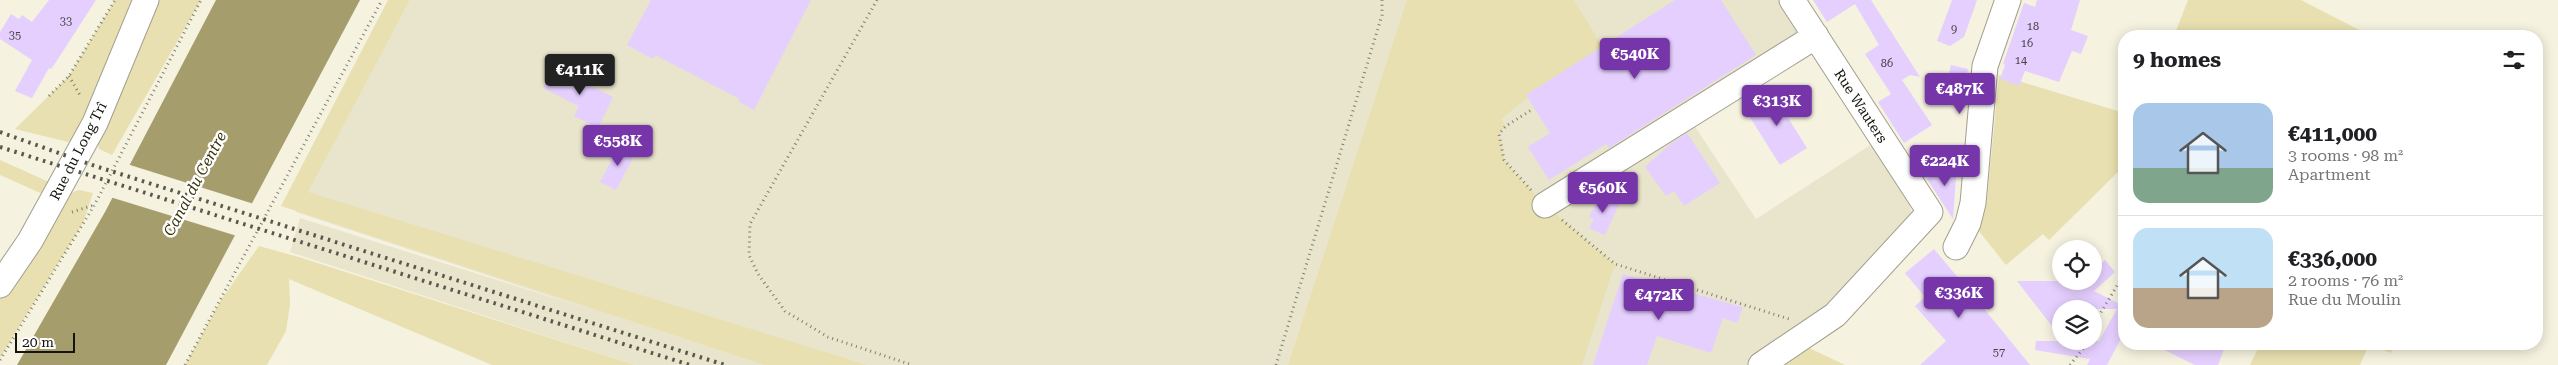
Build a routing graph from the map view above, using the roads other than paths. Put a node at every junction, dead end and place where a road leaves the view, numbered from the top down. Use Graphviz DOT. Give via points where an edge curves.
graph roads {
  1 [pos="1792,0"];
  2 [pos="2008,0"];
  3 [pos="144,5"];
  4 [pos="1816,36"];
  5 [pos="1544,205"];
  6 [pos="1956,246"];
  7 [pos="0,285"];
  8 [pos="1761,365"];
  1 -- 4 [label="street, Rue Wauters"];
  2 -- 6 [label="street" via="1985,66 1973,203 1968,223"];
  3 -- 7 [label="street, Rue du Long Trî" via="95,123 30,241"];
  4 -- 5 [label="street"];
  4 -- 8 [label="street, Rue Wauters" via="1930,212 1835,315"];
}
